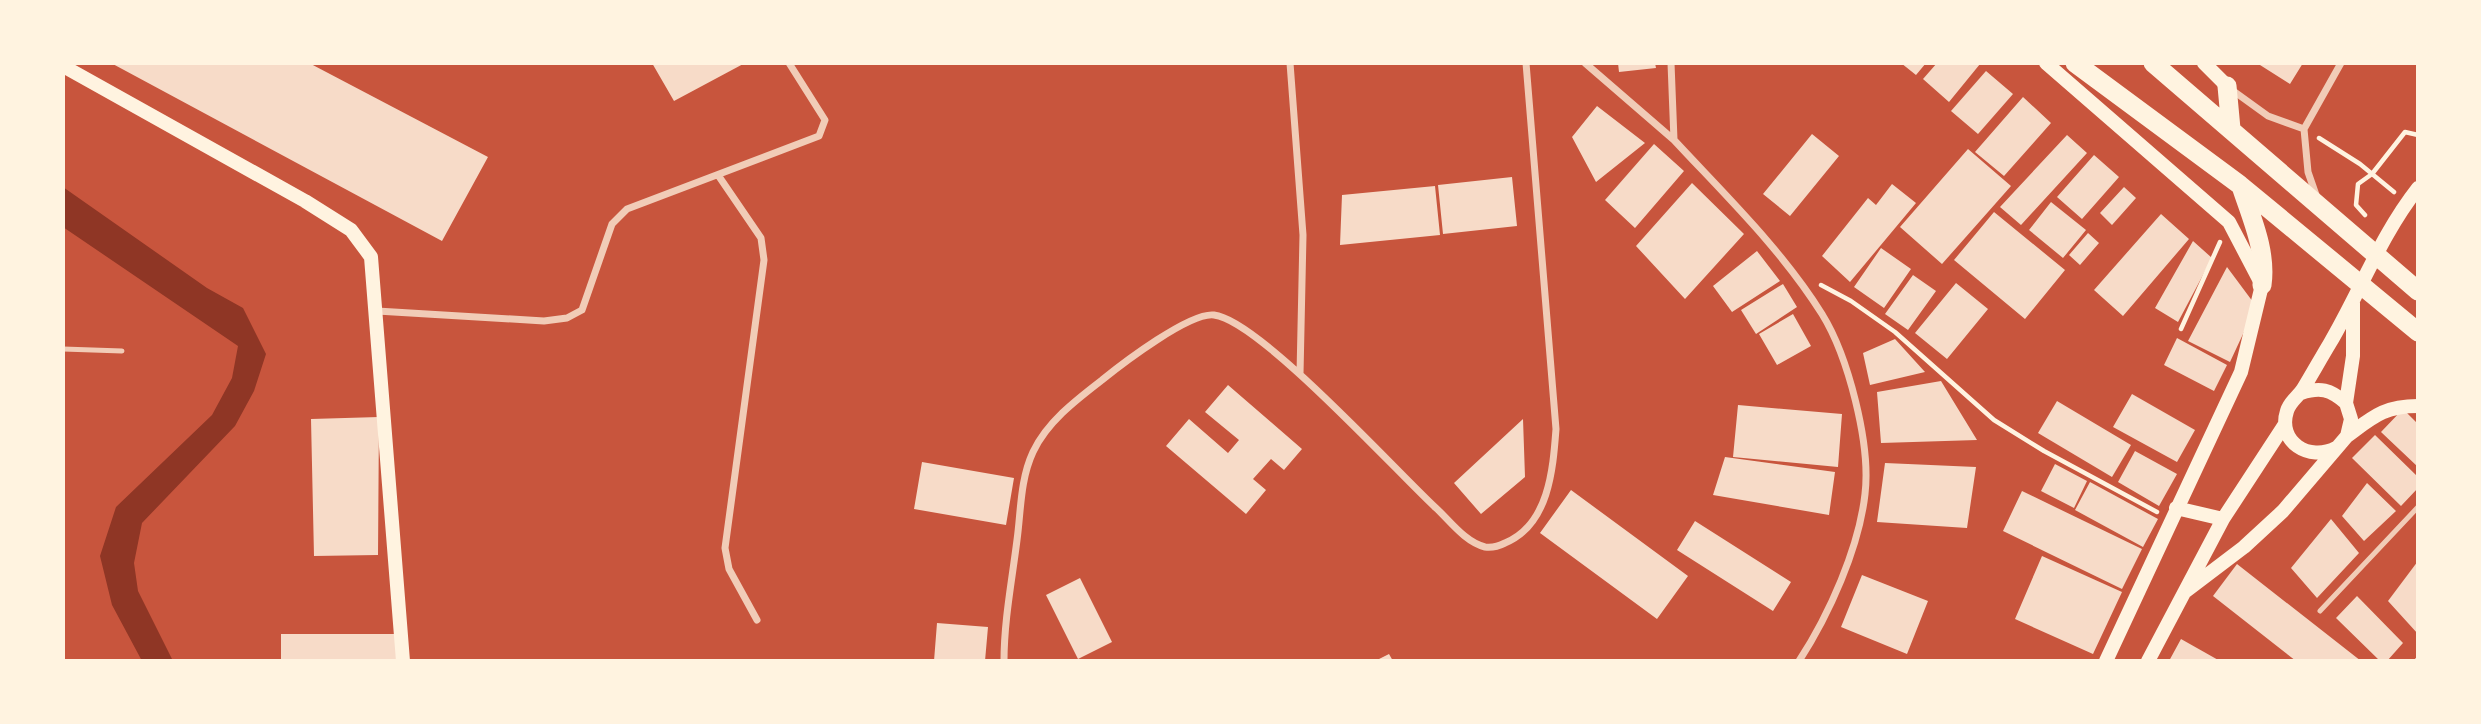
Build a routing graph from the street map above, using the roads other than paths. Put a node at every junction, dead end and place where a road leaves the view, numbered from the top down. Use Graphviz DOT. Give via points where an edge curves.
graph roads {
  1 [pos="789,63"];
  2 [pos="1290,63"];
  3 [pos="1526,63"];
  4 [pos="1585,63"];
  5 [pos="1671,63"];
  6 [pos="2046,63"];
  7 [pos="2075,63"];
  8 [pos="2152,63"];
  9 [pos="2204,63"];
  10 [pos="2340,63"];
  11 [pos="63,66"];
  12 [pos="2227,86"];
  13 [pos="2231,129"];
  14 [pos="2304,129"];
  15 [pos="1674,140"];
  16 [pos="718,176"];
  17 [pos="2240,185"];
  18 [pos="2418,188"];
  19 [pos="2321,207"];
  20 [pos="2262,285"];
  21 [pos="2418,291"];
  22 [pos="2353,303"];
  23 [pos="377,311"];
  24 [pos="2418,332"];
  25 [pos="63,349"];
  26 [pos="121,351"];
  27 [pos="1300,374"];
  28 [pos="2301,393"];
  29 [pos="2346,403"];
  30 [pos="2418,406"];
  31 [pos="2285,424"];
  32 [pos="2342,442"];
  33 [pos="2418,507"];
  34 [pos="2173,514"];
  35 [pos="2223,519"];
  36 [pos="2186,591"];
  37 [pos="2320,611"];
  38 [pos="757,620"];
  39 [pos="403,661"];
  40 [pos="1004,661"];
  41 [pos="1799,661"];
  42 [pos="2106,661"];
  43 [pos="2148,661"];
  1 -- 16 [label="street" via="825,120 819,136"];
  2 -- 27 [label="street" via="1303,235"];
  3 -- 27 [label="street" via="1556,429 1545,499 1531,522 1514,540 1497,546 1470,541"];
  4 -- 15 [label="street"];
  5 -- 15 [label="street"];
  6 -- 20 [label="main road" via="2229,222"];
  7 -- 17 [label="highway"];
  8 -- 13 [label="highway"];
  9 -- 12 [label="main road"];
  10 -- 14 [label="street"];
  11 -- 23 [label="main road" via="351,230 371,257"];
  12 -- 13 [label="highway"];
  12 -- 14 [label="street" via="2268,116"];
  13 -- 19 [label="highway"];
  14 -- 19 [label="street" via="2308,172"];
  15 -- 41 [label="street" via="1741,210 1822,315 1842,354 1854,395 1863,440 1865,493 1855,540 1828,610"];
  16 -- 23 [label="street" via="627,209 612,224 582,310 567,318 544,321"];
  16 -- 38 [label="street" via="761,239 764,260 726,548 729,569"];
  17 -- 20 [label="highway" via="2258,240"];
  17 -- 24 [label="highway"];
  18 -- 22 [label="main road" via="2372,258"];
  19 -- 21 [label="highway"];
  20 -- 34 [label="main road" via="2241,372"];
  22 -- 28 [label="main road"];
  22 -- 29 [label="main road" via="2353,356"];
  23 -- 39 [label="main road"];
  25 -- 26 [label="lane"];
  27 -- 40 [label="street" via="1238,325 1202,314 1073,402 1033,452 1023,482"];
  28 -- 29 [label="main road" via="2317,388 2333,392"];
  28 -- 31 [label="main road" via="2289,406"];
  29 -- 32 [label="main road" via="2351,419"];
  30 -- 32 [label="main road" via="2379,412"];
  31 -- 32 [label="main road" via="2288,435 2304,451 2327,453"];
  31 -- 35 [label="main road"];
  32 -- 36 [label="main road" via="2283,511"];
  33 -- 37 [label="lane"];
  34 -- 35 [label="main road"];
  34 -- 42 [label="main road"];
  35 -- 36 [label="main road"];
  36 -- 43 [label="main road"];
}
